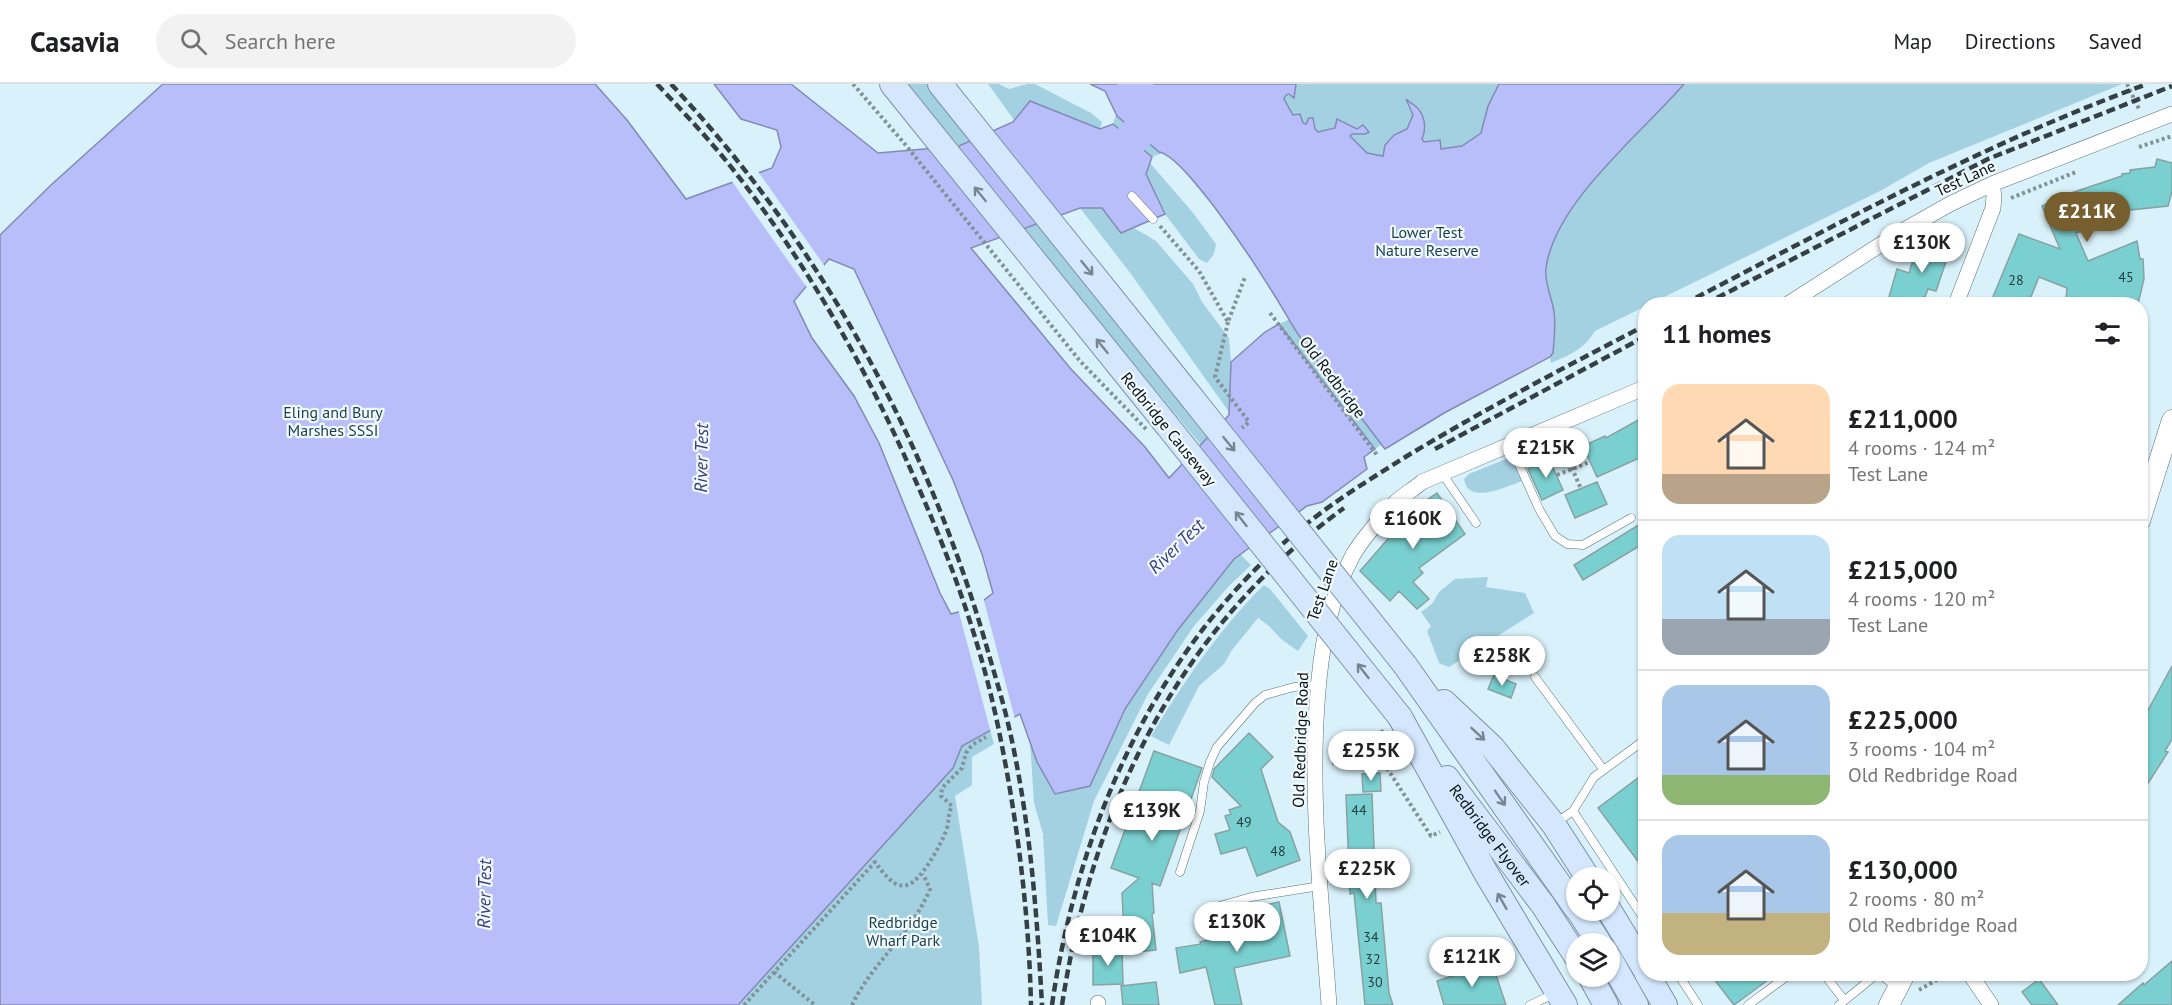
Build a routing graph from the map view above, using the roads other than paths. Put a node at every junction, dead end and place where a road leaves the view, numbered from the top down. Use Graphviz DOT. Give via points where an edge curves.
graph roads {
  1 [pos="879,84"];
  2 [pos="892,84"];
  3 [pos="940,84"];
  4 [pos="948,84"];
  5 [pos="2172,114"];
  6 [pos="980,132"];
  7 [pos="938,142"];
  8 [pos="1992,184"];
  9 [pos="1132,196"];
  10 [pos="1153,219"];
  11 [pos="1799,297"];
  12 [pos="1959,297"];
  13 [pos="1638,390"];
  14 [pos="2172,420"];
  15 [pos="1510,444"];
  16 [pos="1442,473"];
  17 [pos="2148,495"];
  18 [pos="1631,518"];
  19 [pos="1476,523"];
  20 [pos="1321,656"];
  21 [pos="1405,665"];
  22 [pos="1535,677"];
  23 [pos="1318,685"];
  24 [pos="1400,717"];
  25 [pos="1638,745"];
  26 [pos="1603,770"];
  27 [pos="1573,811"];
  28 [pos="1554,825"];
  29 [pos="1581,867"];
  30 [pos="1180,872"];
  31 [pos="1320,886"];
  32 [pos="1566,893"];
  33 [pos="1216,907"];
  34 [pos="1638,910"];
  35 [pos="1615,921"];
  36 [pos="1566,941"];
  37 [pos="1638,959"];
  38 [pos="1620,977"];
  39 [pos="1651,981"];
  40 [pos="1683,981"];
  41 [pos="1781,981"];
  42 [pos="1828,981"];
  43 [pos="1869,981"];
  44 [pos="1888,981"];
  45 [pos="1975,981"];
  46 [pos="1596,987"];
  47 [pos="1902,990"];
  48 [pos="1561,999"];
  49 [pos="1842,1003"];
  50 [pos="1329,1005"];
  51 [pos="1530,1005"];
  52 [pos="1606,1005"];
  53 [pos="1636,1005"];
  54 [pos="1665,1005"];
  55 [pos="1698,1005"];
  56 [pos="1748,1005"];
  57 [pos="1991,1005"];
  1 -- 7 [label="main road"];
  2 -- 7 [label="main road"];
  3 -- 6 [label="main road"];
  4 -- 6 [label="main road"];
  5 -- 8 [label="street, Test Lane"];
  6 -- 21 [label="main road, one-way, bridge"];
  24 -- 7 [label="main road, Redbridge Causeway, one-way, bridge"];
  8 -- 11 [label="street, Test Lane" via="1897,234"];
  8 -- 12 [label="street" via="1993,208"];
  9 -- 10 [label="lane"];
  13 -- 15 [label="street, Test Lane"];
  14 -- 17 [label="street"];
  15 -- 16 [label="street, Test Lane"];
  15 -- 18 [label="lane" via="1539,508 1555,536 1567,544 1583,545"];
  16 -- 19 [label="lane"];
  16 -- 20 [label="street, Test Lane" via="1393,504 1354,554 1336,595"];
  20 -- 23 [label="street, Old Redbridge Road"];
  21 -- 28 [label="main road, one-way" via="1493,748"];
  21 -- 32 [label="main road, Redbridge Flyover, one-way"];
  22 -- 26 [label="lane"];
  23 -- 30 [label="lane" via="1265,694 1217,747"];
  23 -- 31 [label="street, Old Redbridge Road" via="1314,764"];
  24 -- 36 [label="main road, Redbridge Flyover"];
  48 -- 24 [label="main road, one-way"];
  25 -- 26 [label="lane"];
  26 -- 27 [label="lane" via="1594,777"];
  27 -- 28 [label="lane"];
  27 -- 34 [label="lane"];
  28 -- 29 [label="main road"];
  31 -- 33 [label="lane"];
  31 -- 50 [label="street, Old Redbridge Road"];
  35 -- 37 [label="main road"];
  38 -- 53 [label="main road"];
  39 -- 54 [label="main road"];
  40 -- 55 [label="lane"];
  41 -- 56 [label="lane"];
  42 -- 49 [label="lane"];
  43 -- 49 [label="lane"];
  44 -- 47 [label="lane"];
  45 -- 57 [label="street"];
  46 -- 52 [label="main road"];
  48 -- 51 [label="lane"];
}
